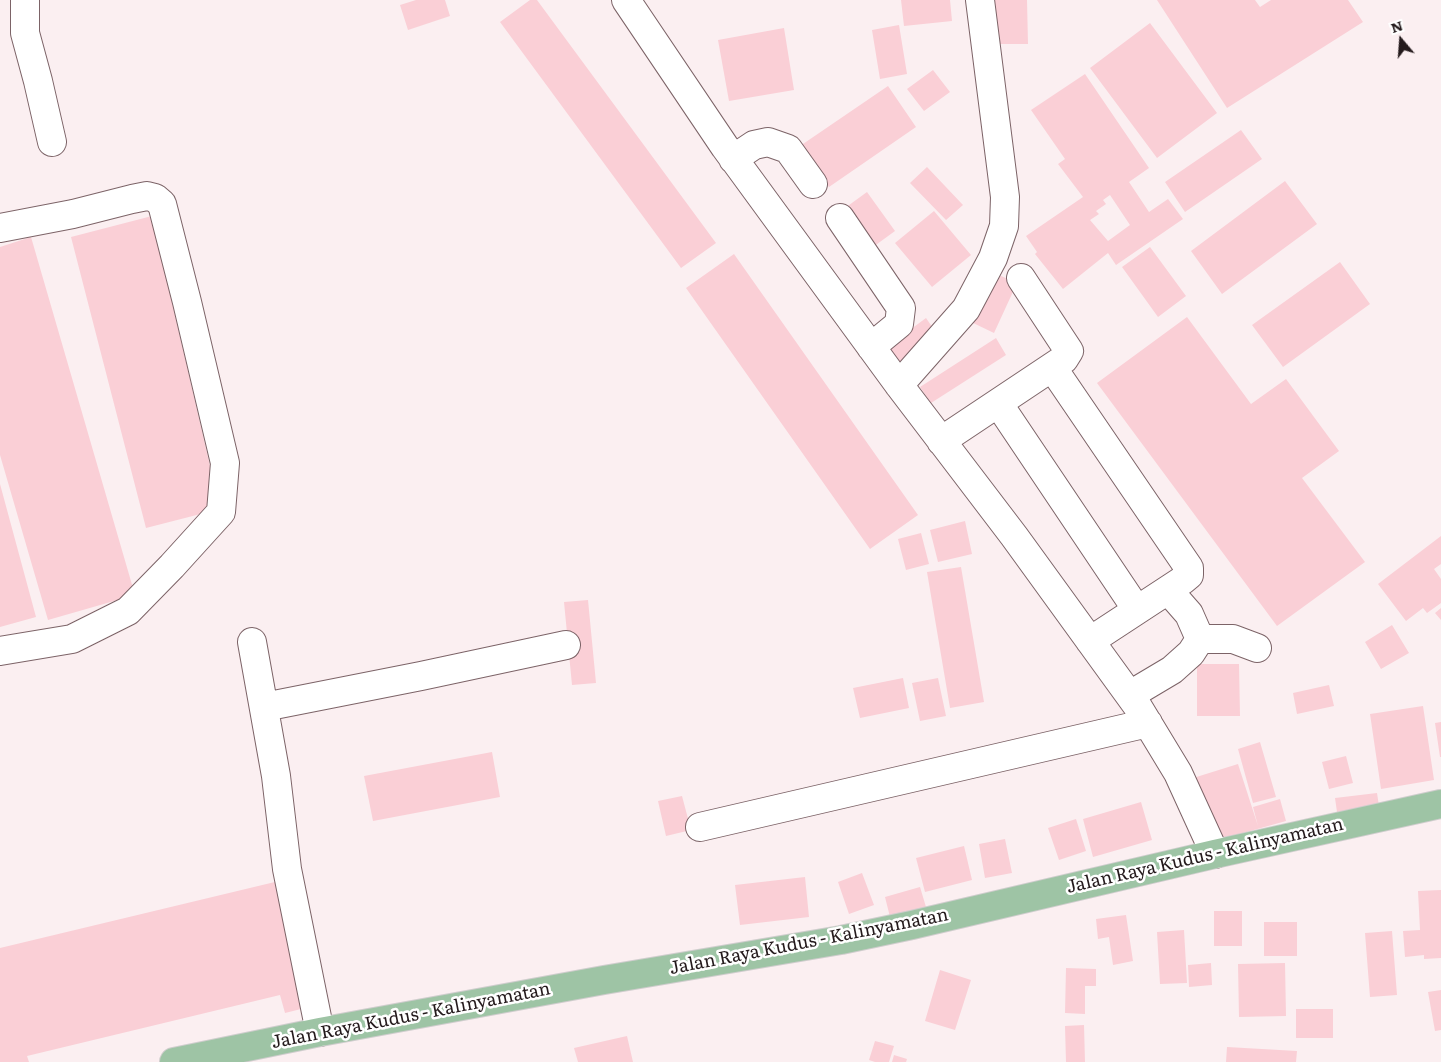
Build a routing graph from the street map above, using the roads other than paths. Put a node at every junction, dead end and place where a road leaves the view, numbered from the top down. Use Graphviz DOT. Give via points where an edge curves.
graph roads {
  1 [pos="25,0"];
  2 [pos="626,0"];
  3 [pos="980,0"];
  4 [pos="52,142"];
  5 [pos="734,159"];
  6 [pos="814,184"];
  7 [pos="840,218"];
  8 [pos="0,228"];
  9 [pos="1021,278"];
  10 [pos="871,347"];
  11 [pos="1052,367"];
  12 [pos="899,385"];
  13 [pos="998,403"];
  14 [pos="941,441"];
  15 [pos="1168,590"];
  16 [pos="1137,610"];
  17 [pos="1200,639"];
  18 [pos="1090,641"];
  19 [pos="252,642"];
  20 [pos="566,645"];
  21 [pos="1257,648"];
  22 [pos="0,651"];
  23 [pos="1130,695"];
  24 [pos="264,707"];
  25 [pos="1148,723"];
  26 [pos="1441,804"];
  27 [pos="700,827"];
  28 [pos="1215,854"];
  29 [pos="320,1032"];
  30 [pos="174,1062"];
  1 -- 4 [label="street" via="25,33"];
  2 -- 5 [label="street"];
  3 -- 12 [label="street" via="1005,196 1004,226 993,258 966,309"];
  5 -- 6 [label="street" via="754,145 768,142 788,149"];
  5 -- 10 [label="street"];
  7 -- 10 [label="street" via="901,308 899,324"];
  8 -- 22 [label="street" via="73,214 132,198 147,196 162,204 225,463 221,512 128,611 72,639"];
  9 -- 11 [label="street" via="1069,351"];
  10 -- 12 [label="street"];
  11 -- 13 [label="street"];
  11 -- 15 [label="street" via="1189,568 1189,574"];
  12 -- 14 [label="street"];
  13 -- 14 [label="street"];
  13 -- 16 [label="street"];
  14 -- 18 [label="street"];
  15 -- 16 [label="street"];
  15 -- 17 [label="street" via="1189,614"];
  16 -- 18 [label="street"];
  17 -- 21 [label="street" via="1233,639"];
  17 -- 23 [label="street" via="1191,653 1172,670"];
  18 -- 23 [label="street"];
  19 -- 24 [label="street"];
  20 -- 24 [label="street"];
  23 -- 25 [label="street"];
  24 -- 29 [label="street" via="287,868"];
  25 -- 27 [label="street"];
  25 -- 28 [label="street" via="1178,773"];
  26 -- 28 [label="main road, Jalan Raya Kudus - Kalinyamatan"];
  28 -- 29 [label="main road, Jalan Raya Kudus - Kalinyamatan" via="841,940"];
  29 -- 30 [label="main road, Jalan Raya Kudus - Kalinyamatan"];
}
